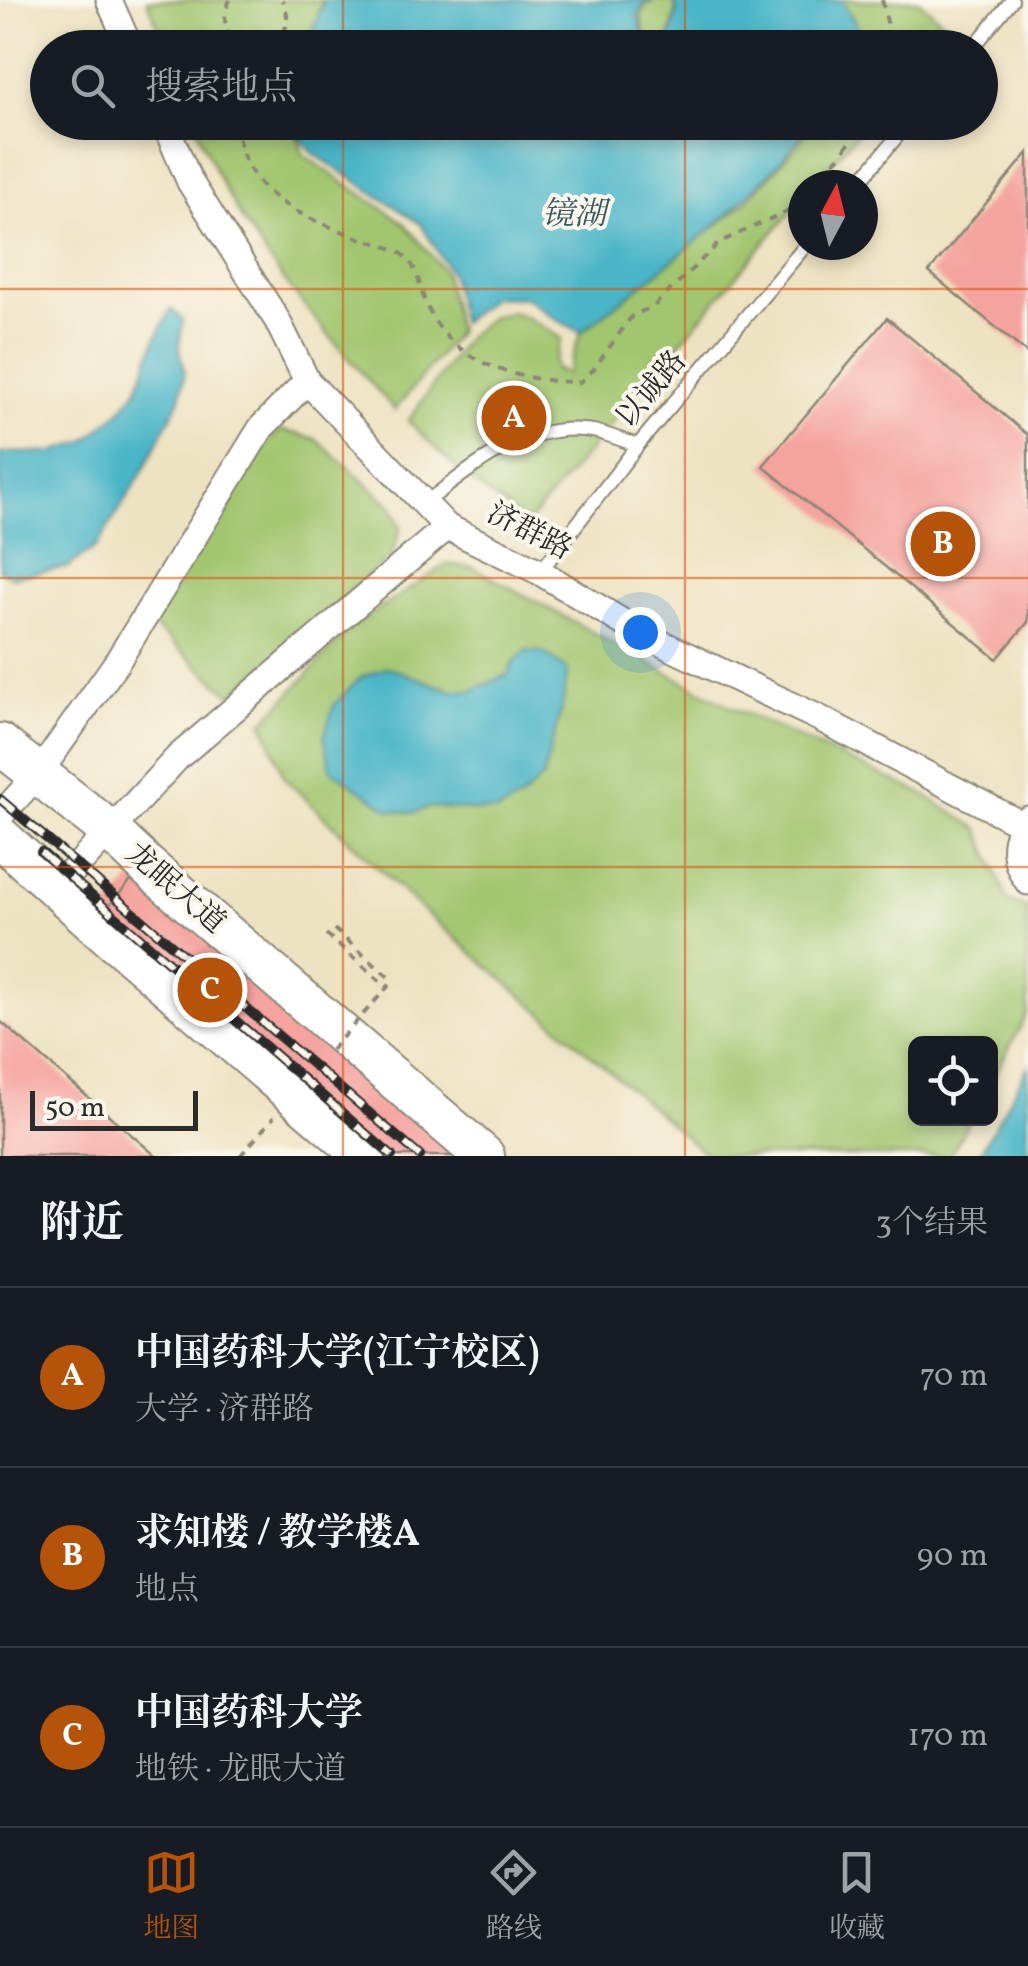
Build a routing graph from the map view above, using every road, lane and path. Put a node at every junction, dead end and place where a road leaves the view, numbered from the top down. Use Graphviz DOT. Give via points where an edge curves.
graph roads {
  1 [pos="109,0"];
  2 [pos="230,0"];
  3 [pos="282,0"];
  4 [pos="882,0"];
  5 [pos="1012,0"];
  6 [pos="122,30"];
  7 [pos="230,30"];
  8 [pos="283,30"];
  9 [pos="889,30"];
  10 [pos="987,30"];
  11 [pos="172,140"];
  12 [pos="240,140"];
  13 [pos="852,140"];
  14 [pos="895,140"];
  15 [pos="826,170"];
  16 [pos="870,170"];
  17 [pos="788,210"];
  18 [pos="793,260"];
  19 [pos="307,382"];
  20 [pos="638,445"];
  21 [pos="425,502"];
  22 [pos="447,527"];
  23 [pos="540,572"];
  24 [pos="0,744"];
  25 [pos="39,773"];
  26 [pos="0,816"];
  27 [pos="1025,822"];
  28 [pos="109,830"];
  29 [pos="0,837"];
  30 [pos="1028,882"];
  31 [pos="57,888"];
  32 [pos="334,930"];
  33 [pos="326,934"];
  34 [pos="387,987"];
  35 [pos="331,1050"];
  36 [pos="276,1115"];
  37 [pos="240,1156"];
  38 [pos="365,1156"];
  39 [pos="484,1156"];
  1 -- 6 [label="street"];
  2 -- 7 [label="path"];
  3 -- 8 [label="path"];
  4 -- 9 [label="path"];
  5 -- 10 [label="lane"];
  11 -- 19 [label="street, 济群路"];
  12 -- 17 [label="path" via="270,195 403,254 416,270 437,328 467,356 504,372 557,382 580,382 594,370 632,316 654,306 720,242"];
  13 -- 15 [label="path"];
  14 -- 16 [label="lane"];
  18 -- 20 [label="lane, 以诚路"];
  19 -- 21 [label="street, 济群路"];
  19 -- 25 [label="street" via="261,428 117,662"];
  20 -- 21 [label="lane" via="593,431 540,435 509,444"];
  20 -- 23 [label="lane, 以诚路"];
  21 -- 22 [label="street, 济群路"];
  22 -- 23 [label="street, 济群路"];
  22 -- 28 [label="street" via="178,757"];
  23 -- 27 [label="street, 济群路" via="642,634"];
  24 -- 25 [label="main road, 龙眠大道"];
  25 -- 26 [label="street"];
  25 -- 28 [label="main road, 龙眠大道"];
  27 -- 30 [label="street" via="1015,854"];
  28 -- 31 [label="street"];
  28 -- 39 [label="main road, 龙眠大道"];
  29 -- 31 [label="main road"];
  31 -- 38 [label="main road"];
  32 -- 34 [label="path, bridge" via="392,981"];
  33 -- 34 [label="path"];
  34 -- 35 [label="path, bridge"];
  36 -- 37 [label="path"];
}
